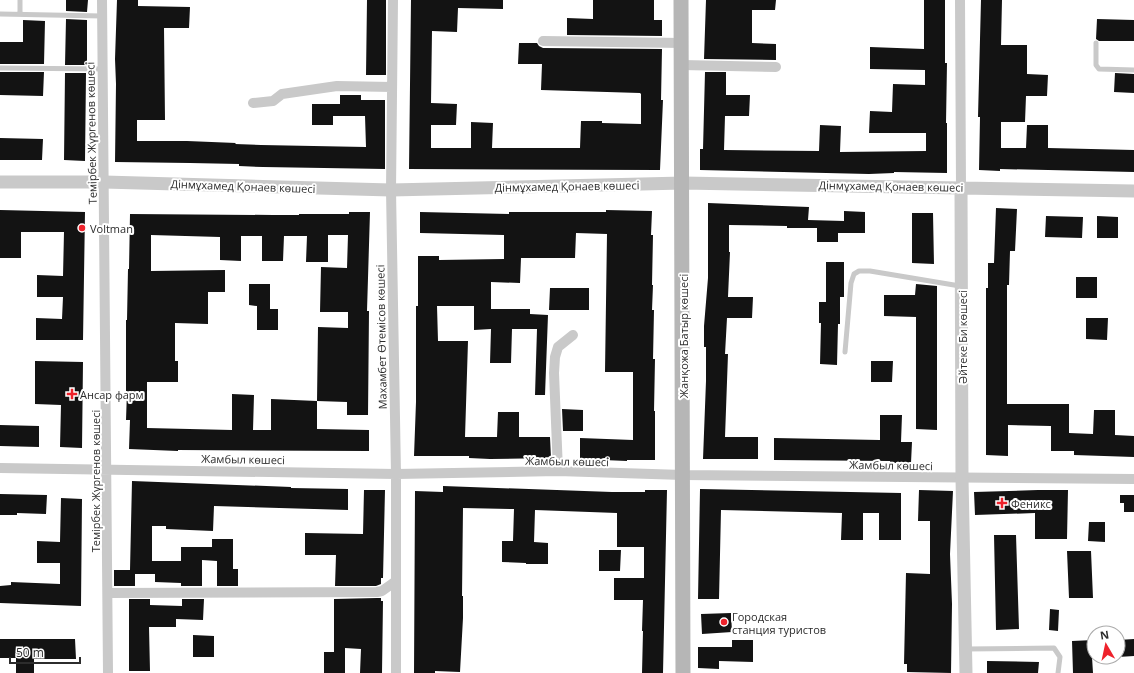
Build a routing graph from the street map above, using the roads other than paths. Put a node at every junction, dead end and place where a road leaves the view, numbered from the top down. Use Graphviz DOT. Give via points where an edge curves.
graph roads {
  1 [pos="20,0"];
  2 [pos="102,0"];
  3 [pos="393,0"];
  4 [pos="681,0"];
  5 [pos="960,0"];
  6 [pos="0,14"];
  7 [pos="20,14"];
  8 [pos="102,16"];
  9 [pos="543,41"];
  10 [pos="682,43"];
  11 [pos="1096,44"];
  12 [pos="682,65"];
  13 [pos="776,67"];
  14 [pos="0,68"];
  15 [pos="103,70"];
  16 [pos="1134,70"];
  17 [pos="392,87"];
  18 [pos="252,103"];
  19 [pos="0,182"];
  20 [pos="104,182"];
  21 [pos="683,184"];
  22 [pos="961,187"];
  23 [pos="391,190"];
  24 [pos="1134,191"];
  25 [pos="961,286"];
  26 [pos="573,335"];
  27 [pos="845,352"];
  28 [pos="0,468"];
  29 [pos="107,469"];
  30 [pos="558,471"];
  31 [pos="396,474"];
  32 [pos="683,475"];
  33 [pos="962,478"];
  34 [pos="1134,479"];
  35 [pos="396,581"];
  36 [pos="108,593"];
  37 [pos="966,649"];
  38 [pos="108,673"];
  39 [pos="396,673"];
  40 [pos="683,673"];
  41 [pos="966,673"];
  42 [pos="1058,673"];
  1 -- 7 [label="lane"];
  2 -- 8 [label="street, Темірбек Жүргенов көшесі"];
  3 -- 17 [label="street, Махамбет Өтемісов көшесі"];
  4 -- 10 [label="main road, Жанқожа Батыр көшесі"];
  5 -- 22 [label="street, Әйтеке Би көшесі"];
  6 -- 7 [label="lane"];
  7 -- 8 [label="lane"];
  8 -- 15 [label="street, Темірбек Жүргенов көшесі"];
  9 -- 10 [label="street"];
  10 -- 12 [label="main road, Жанқожа Батыр көшесі"];
  11 -- 16 [label="lane" via="1096,65 1099,69"];
  12 -- 13 [label="street"];
  12 -- 21 [label="main road, Жанқожа Батыр көшесі"];
  14 -- 15 [label="lane"];
  15 -- 20 [label="street, Темірбек Жүргенов көшесі"];
  17 -- 18 [label="street" via="337,86 282,94 273,101"];
  17 -- 23 [label="street, Махамбет Өтемісов көшесі"];
  19 -- 20 [label="street, Дінмұхамед Қонаев көшесі"];
  20 -- 23 [label="street, Дінмұхамед Қонаев көшесі"];
  20 -- 29 [label="street, Темірбек Жүргенов көшесі"];
  21 -- 22 [label="street, Дінмұхамед Қонаев көшесі"];
  21 -- 23 [label="street, Дінмұхамед Қонаев көшесі"];
  21 -- 32 [label="main road, Жанқожа Батыр көшесі"];
  22 -- 24 [label="street, Дінмұхамед Қонаев көшесі"];
  22 -- 25 [label="street, Әйтеке Би көшесі"];
  23 -- 31 [label="street, Махамбет Өтемісов көшесі"];
  25 -- 27 [label="lane" via="859,271 854,274 851,282"];
  25 -- 33 [label="street, Әйтеке Би көшесі"];
  26 -- 30 [label="street" via="558,347 555,357"];
  28 -- 29 [label="street, Жамбыл көшесі"];
  29 -- 31 [label="street, Жамбыл көшесі"];
  29 -- 36 [label="street, Темірбек Жүргенов көшесі"];
  30 -- 31 [label="street, Жамбыл көшесі"];
  30 -- 32 [label="street, Жамбыл көшесі"];
  31 -- 35 [label="street, Махамбет Өтемісов көшесі"];
  32 -- 33 [label="street, Жамбыл көшесі"];
  32 -- 40 [label="main road, Жанқожа Батыр көшесі"];
  33 -- 34 [label="street, Жамбыл көшесі"];
  33 -- 37 [label="street, Әйтеке Би көшесі"];
  35 -- 36 [label="street" via="377,592"];
  35 -- 39 [label="street, Махамбет Өтемісов көшесі"];
  36 -- 38 [label="street, Темірбек Жүргенов көшесі"];
  37 -- 41 [label="street, Әйтеке Би көшесі"];
  37 -- 42 [label="lane" via="1054,648 1060,657"];
}
